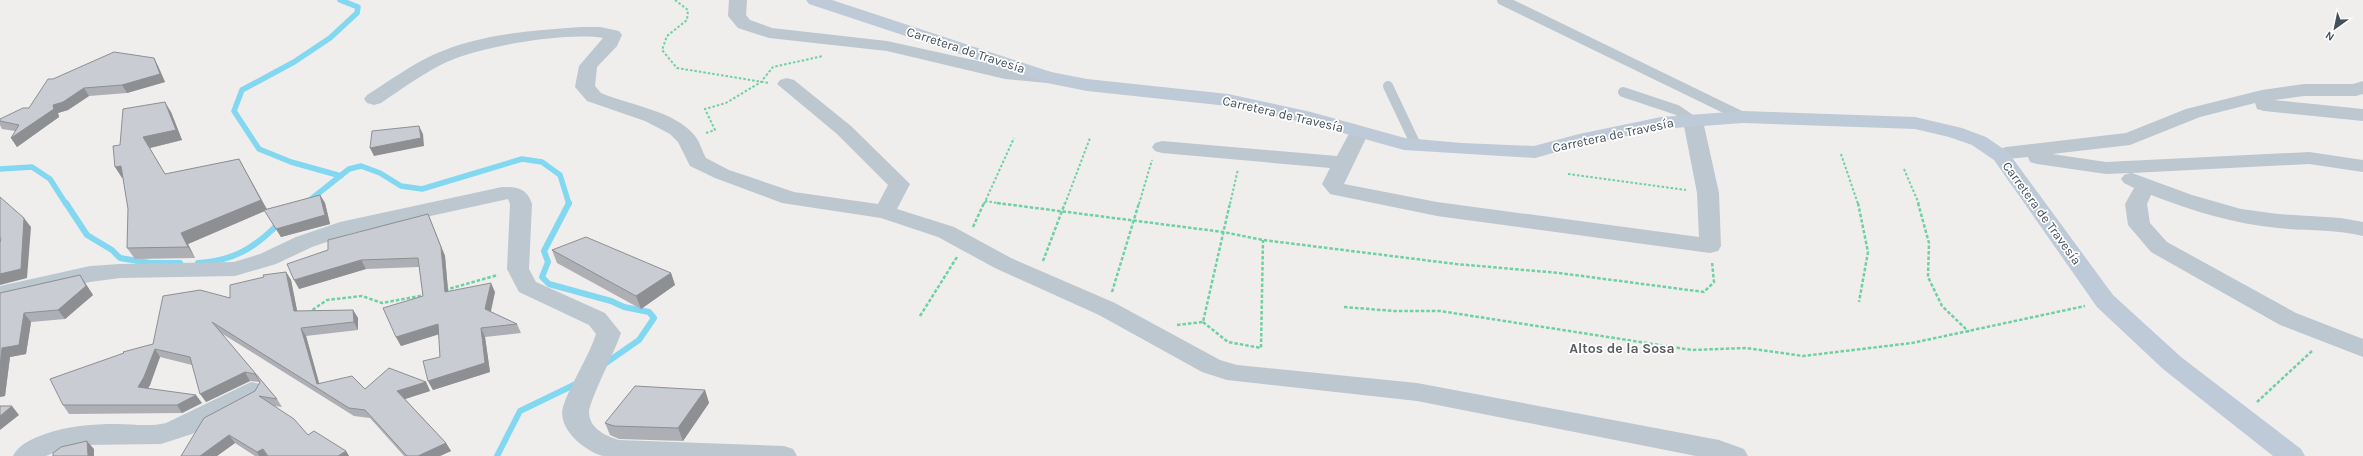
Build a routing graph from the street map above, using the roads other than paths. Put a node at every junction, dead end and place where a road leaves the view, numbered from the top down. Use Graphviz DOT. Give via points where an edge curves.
graph roads {
  1 [pos="738,0"];
  2 [pos="815,0"];
  3 [pos="1502,0"];
  4 [pos="1047,77"];
  5 [pos="787,84"];
  6 [pos="1388,86"];
  7 [pos="2363,87"];
  8 [pos="1623,92"];
  9 [pos="374,99"];
  10 [pos="2239,103"];
  11 [pos="2363,115"];
  12 [pos="1743,117"];
  13 [pos="1693,121"];
  14 [pos="1359,132"];
  15 [pos="1416,145"];
  16 [pos="1162,147"];
  17 [pos="2003,155"];
  18 [pos="1341,163"];
  19 [pos="2363,166"];
  20 [pos="2106,168"];
  21 [pos="2145,186"];
  22 [pos="884,212"];
  23 [pos="2363,229"];
  24 [pos="0,294"];
  25 [pos="2363,348"];
  26 [pos="251,391"];
  27 [pos="26,456"];
  28 [pos="784,456"];
  29 [pos="1735,456"];
  30 [pos="2292,456"];
  1 -- 4 [label="street" via="737,16 744,24 769,33 887,46 1005,73"];
  2 -- 4 [label="street, Carretera de Travesía"];
  3 -- 12 [label="lane"];
  4 -- 14 [label="street, Carretera de Travesía" via="1086,85 1228,100 1311,118"];
  5 -- 22 [label="street" via="844,130 899,184"];
  6 -- 15 [label="lane"];
  7 -- 10 [label="street" via="2356,90 2304,90 2262,96"];
  8 -- 13 [label="lane" via="1666,105"];
  9 -- 22 [label="street" via="438,60 464,49 584,31 605,32 613,35 611,42 588,66 585,87 594,97 652,117 677,130 687,139 697,162 735,179 790,198"];
  10 -- 11 [label="street"];
  10 -- 17 [label="street" via="2193,113 2130,139"];
  12 -- 13 [label="street, Carretera de Travesía"];
  12 -- 17 [label="street, Carretera de Travesía" via="1915,123 1955,132 1980,141"];
  13 -- 15 [label="street, Carretera de Travesía" via="1661,123 1535,152"];
  13 -- 18 [label="street" via="1708,194 1710,246 1436,209 1337,189 1333,184"];
  14 -- 15 [label="street, Carretera de Travesía"];
  14 -- 18 [label="street"];
  16 -- 18 [label="street"];
  17 -- 20 [label="street"];
  17 -- 30 [label="street, Carretera de Travesía" via="2105,301 2172,363"];
  19 -- 20 [label="street" via="2309,158"];
  20 -- 21 [label="street"];
  21 -- 23 [label="street" via="2200,206 2270,220 2341,223"];
  21 -- 25 [label="street" via="2136,204 2139,225 2159,247 2288,319"];
  22 -- 29 [label="street" via="946,232 1003,264 1107,309 1211,366 1236,374 1417,392 1719,450"];
  24 -- 28 [label="street" via="90,274 235,269 268,259 304,242 348,227 502,193 513,194 520,197 518,269 527,287 597,319 609,333 604,350 594,365 576,408 579,426 599,445 619,450"];
  26 -- 27 [label="street" via="181,427 161,434 98,433 75,436 54,441"];
}
